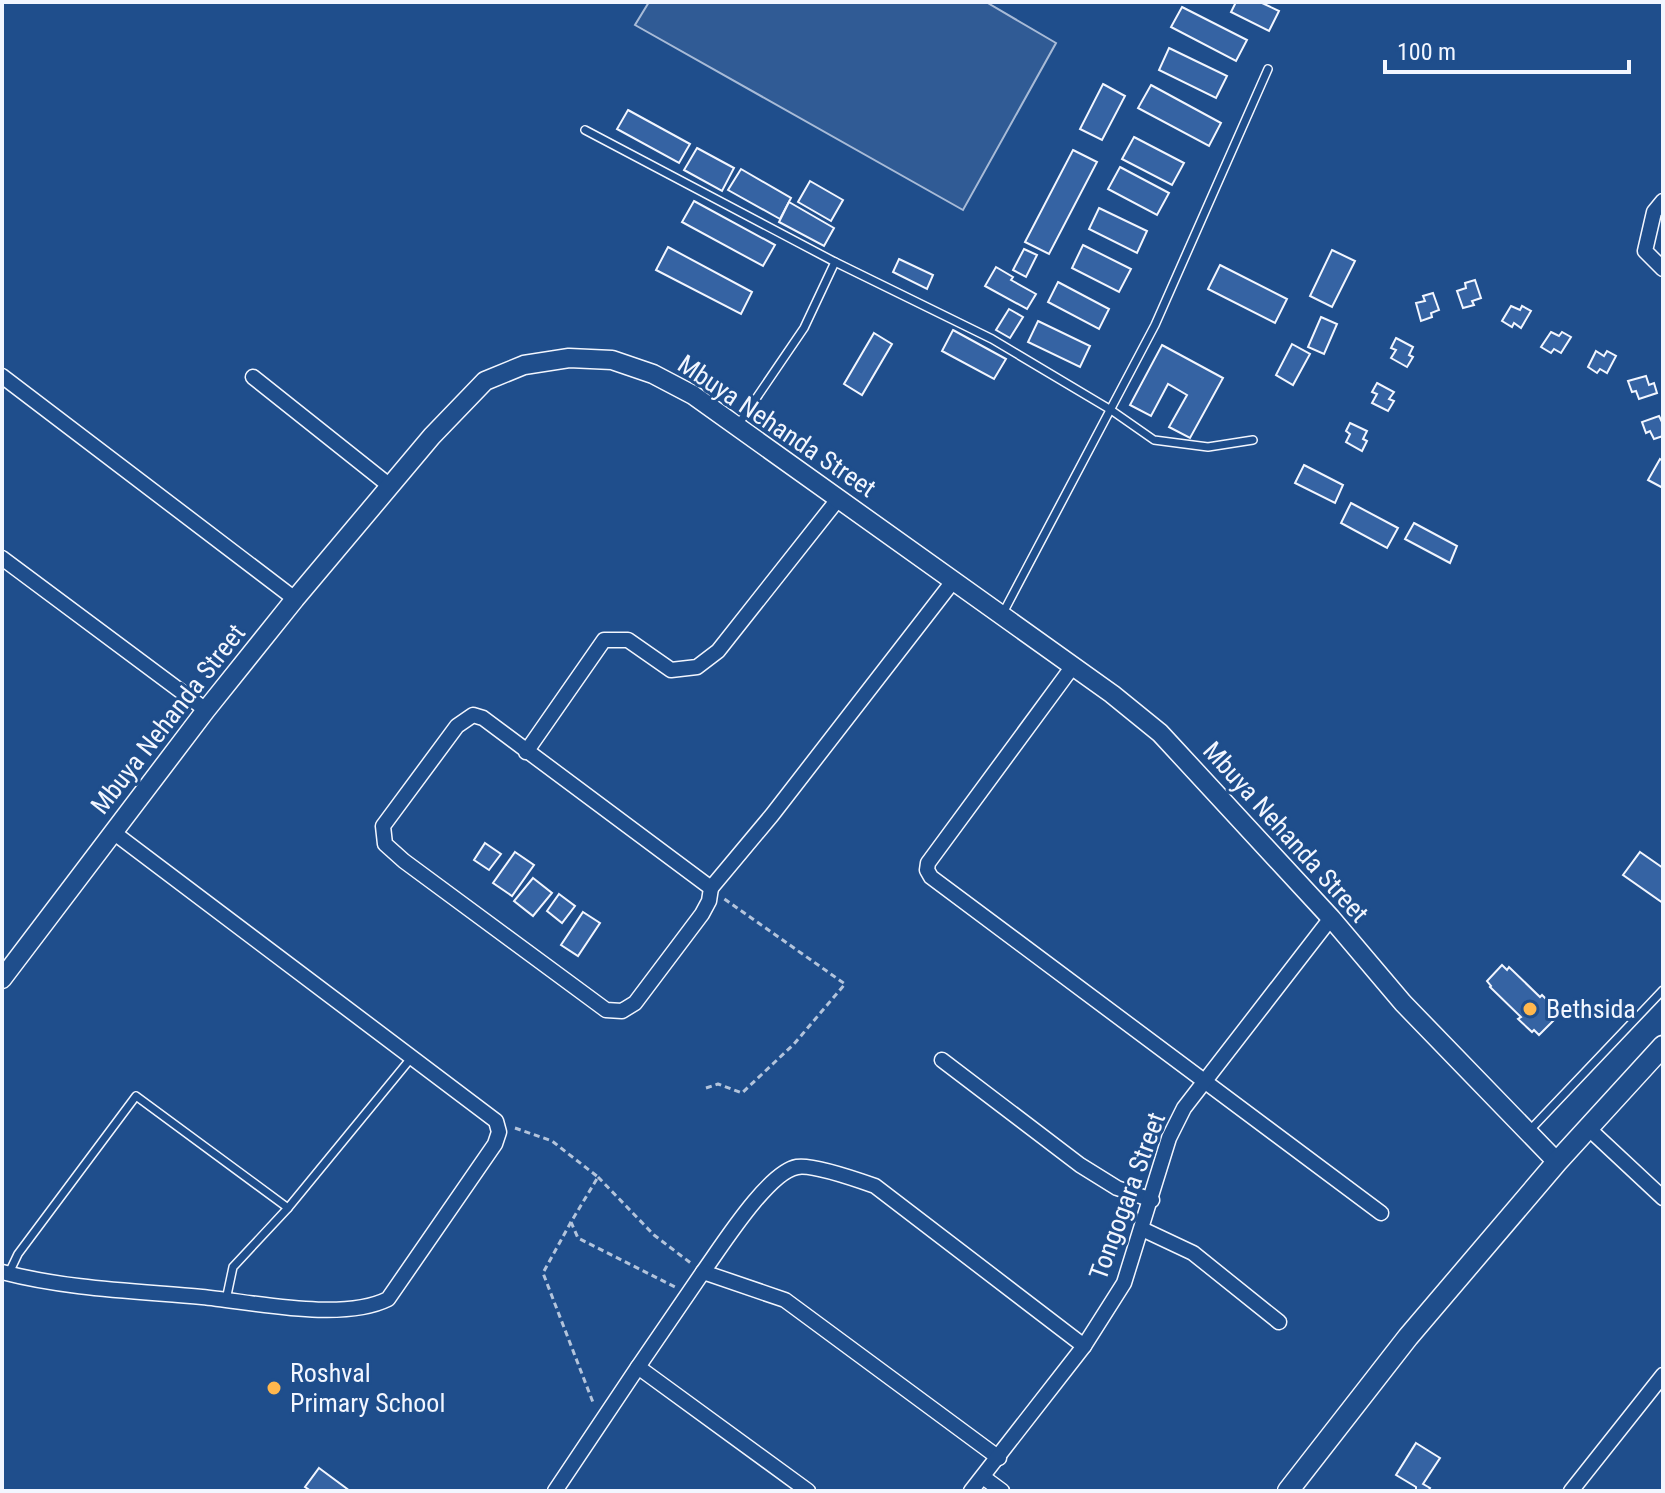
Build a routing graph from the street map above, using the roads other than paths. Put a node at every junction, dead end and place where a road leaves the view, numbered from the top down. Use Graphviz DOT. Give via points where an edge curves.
graph roads {
  1 [pos="1268,69"];
  2 [pos="585,130"];
  3 [pos="1663,201"];
  4 [pos="835,262"];
  5 [pos="1663,269"];
  6 [pos="2,376"];
  7 [pos="253,377"];
  8 [pos="1111,410"];
  9 [pos="737,426"];
  10 [pos="1253,440"];
  11 [pos="390,486"];
  12 [pos="839,498"];
  13 [pos="2,558"];
  14 [pos="954,580"];
  15 [pos="295,599"];
  16 [pos="1002,615"];
  17 [pos="1073,666"];
  18 [pos="206,710"];
  19 [pos="526,752"];
  20 [pos="113,832"];
  21 [pos="711,888"];
  22 [pos="1331,918"];
  23 [pos="2,979"];
  24 [pos="1663,990"];
  25 [pos="1663,1046"];
  26 [pos="412,1057"];
  27 [pos="942,1060"];
  28 [pos="1207,1081"];
  29 [pos="1588,1128"];
  30 [pos="1528,1132"];
  31 [pos="1557,1162"];
  32 [pos="1663,1198"];
  33 [pos="1152,1200"];
  34 [pos="288,1208"];
  35 [pos="1381,1213"];
  36 [pos="1142,1229"];
  37 [pos="6,1272"];
  38 [pos="703,1272"];
  39 [pos="226,1300"];
  40 [pos="1279,1322"];
  41 [pos="1084,1346"];
  42 [pos="638,1367"];
  43 [pos="1663,1375"];
  44 [pos="999,1458"];
  45 [pos="983,1477"];
  46 [pos="558,1490"];
  47 [pos="808,1491"];
  48 [pos="971,1491"];
  49 [pos="1002,1491"];
  50 [pos="1288,1491"];
  51 [pos="1571,1491"];
  1 -- 8 [label="lane" via="1155,325"];
  2 -- 4 [label="lane"];
  3 -- 5 [label="street" via="1654,212 1645,251"];
  4 -- 8 [label="lane" via="992,339"];
  4 -- 9 [label="lane" via="804,328"];
  6 -- 15 [label="street"];
  7 -- 11 [label="street"];
  8 -- 10 [label="lane" via="1154,440 1208,447"];
  8 -- 16 [label="lane"];
  9 -- 11 [label="street, Mbuya Nehanda Street" via="693,395 612,360 569,358 524,365 485,381"];
  9 -- 12 [label="street, Mbuya Nehanda Street"];
  11 -- 15 [label="street, Mbuya Nehanda Street"];
  12 -- 14 [label="street, Mbuya Nehanda Street"];
  12 -- 19 [label="street" via="718,651 697,667 671,670 628,640 604,640"];
  13 -- 18 [label="street"];
  14 -- 16 [label="street, Mbuya Nehanda Street"];
  14 -- 21 [label="street"];
  15 -- 18 [label="street, Mbuya Nehanda Street"];
  16 -- 17 [label="street, Mbuya Nehanda Street"];
  17 -- 22 [label="street, Mbuya Nehanda Street" via="1160,733"];
  17 -- 28 [label="street" via="927,870"];
  18 -- 20 [label="street, Mbuya Nehanda Street"];
  19 -- 21 [label="street"];
  19 -- 21 [label="street" via="473,715 457,726 383,826 385,844 606,1010 622,1011 635,1003 702,914"];
  20 -- 23 [label="street, Mbuya Nehanda Street"];
  20 -- 26 [label="street"];
  22 -- 28 [label="street, Tongogara Street"];
  22 -- 30 [label="street, Mbuya Nehanda Street" via="1403,1003"];
  24 -- 30 [label="lane"];
  25 -- 29 [label="main road"];
  26 -- 34 [label="lane"];
  26 -- 39 [label="street" via="496,1121 499,1132 388,1299 376,1305 308,1310"];
  27 -- 33 [label="street" via="1080,1165 1117,1188"];
  28 -- 33 [label="street, Tongogara Street" via="1184,1108 1169,1138"];
  28 -- 35 [label="street"];
  29 -- 31 [label="main road"];
  29 -- 32 [label="street"];
  30 -- 31 [label="street, Mbuya Nehanda Street"];
  31 -- 50 [label="main road" via="1408,1337"];
  33 -- 36 [label="street, Tongogara Street"];
  34 -- 37 [label="lane" via="136,1096"];
  34 -- 39 [label="lane" via="233,1267"];
  36 -- 40 [label="street" via="1193,1253"];
  36 -- 41 [label="street, Tongogara Street" via="1124,1283"];
  37 -- 39 [label="street" via="58,1284"];
  38 -- 41 [label="street" via="772,1181 797,1166 839,1174 875,1186"];
  38 -- 42 [label="street"];
  38 -- 44 [label="street" via="785,1300"];
  41 -- 44 [label="street, Tongogara Street"];
  42 -- 46 [label="street"];
  42 -- 47 [label="street"];
  43 -- 51 [label="street"];
  44 -- 45 [label="street, Tongogara Street"];
  45 -- 48 [label="street, Tongogara Street"];
  45 -- 49 [label="street"];
}
